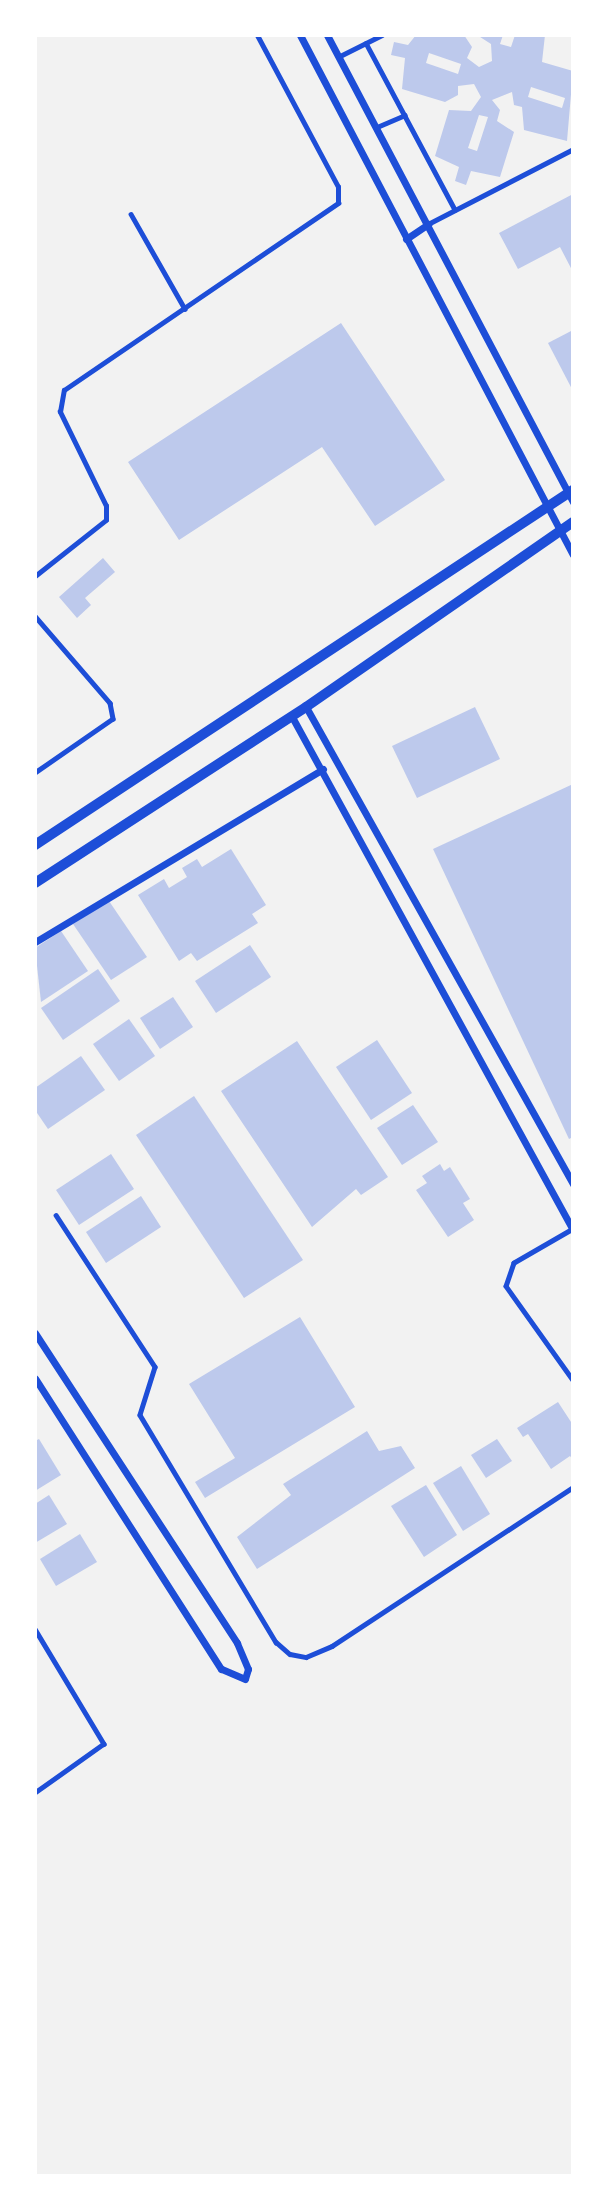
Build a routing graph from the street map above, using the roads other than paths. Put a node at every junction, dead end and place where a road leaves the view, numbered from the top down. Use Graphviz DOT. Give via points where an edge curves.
graph roads {
  1 [pos="257,35"];
  2 [pos="300,35"];
  3 [pos="327,35"];
  4 [pos="382,35"];
  5 [pos="366,43"];
  6 [pos="340,56"];
  7 [pos="405,115"];
  8 [pos="377,127"];
  9 [pos="573,149"];
  10 [pos="455,210"];
  11 [pos="131,214"];
  12 [pos="428,224"];
  13 [pos="406,239"];
  14 [pos="185,309"];
  15 [pos="571,495"];
  16 [pos="546,507"];
  17 [pos="573,522"];
  18 [pos="560,531"];
  19 [pos="573,555"];
  20 [pos="35,576"];
  21 [pos="35,616"];
  22 [pos="306,707"];
  23 [pos="291,715"];
  24 [pos="323,769"];
  25 [pos="35,773"];
  26 [pos="35,845"];
  27 [pos="35,883"];
  28 [pos="35,943"];
  29 [pos="573,1184"];
  30 [pos="56,1215"];
  31 [pos="573,1230"];
  32 [pos="35,1333"];
  33 [pos="35,1378"];
  34 [pos="573,1380"];
  35 [pos="573,1487"];
  36 [pos="35,1629"];
  37 [pos="35,1793"];
  1 -- 14 [label="lane" via="338,187 338,203"];
  2 -- 13 [label="street"];
  3 -- 6 [label="street"];
  4 -- 5 [label="lane"];
  5 -- 6 [label="lane"];
  5 -- 7 [label="lane"];
  6 -- 8 [label="street"];
  7 -- 8 [label="lane"];
  7 -- 10 [label="lane"];
  8 -- 12 [label="street"];
  9 -- 10 [label="lane"];
  10 -- 12 [label="lane"];
  11 -- 14 [label="lane"];
  12 -- 13 [label="street"];
  12 -- 15 [label="street"];
  13 -- 16 [label="street"];
  14 -- 20 [label="lane" via="64,390 60,412 106,506 106,520"];
  15 -- 16 [label="street"];
  16 -- 18 [label="street"];
  16 -- 26 [label="street"];
  17 -- 18 [label="street"];
  18 -- 19 [label="street"];
  18 -- 22 [label="street"];
  21 -- 25 [label="lane" via="110,703 113,719"];
  22 -- 23 [label="street"];
  22 -- 29 [label="street"];
  23 -- 24 [label="street"];
  23 -- 27 [label="street"];
  24 -- 28 [label="street"];
  24 -- 31 [label="street"];
  30 -- 35 [label="lane" via="155,1367 140,1415 276,1642 290,1654 306,1657 332,1646"];
  31 -- 34 [label="lane" via="514,1263 506,1286"];
  32 -- 33 [label="street" via="237,1643 248,1669 245,1679 221,1669"];
  36 -- 37 [label="lane" via="103,1744"];
}
